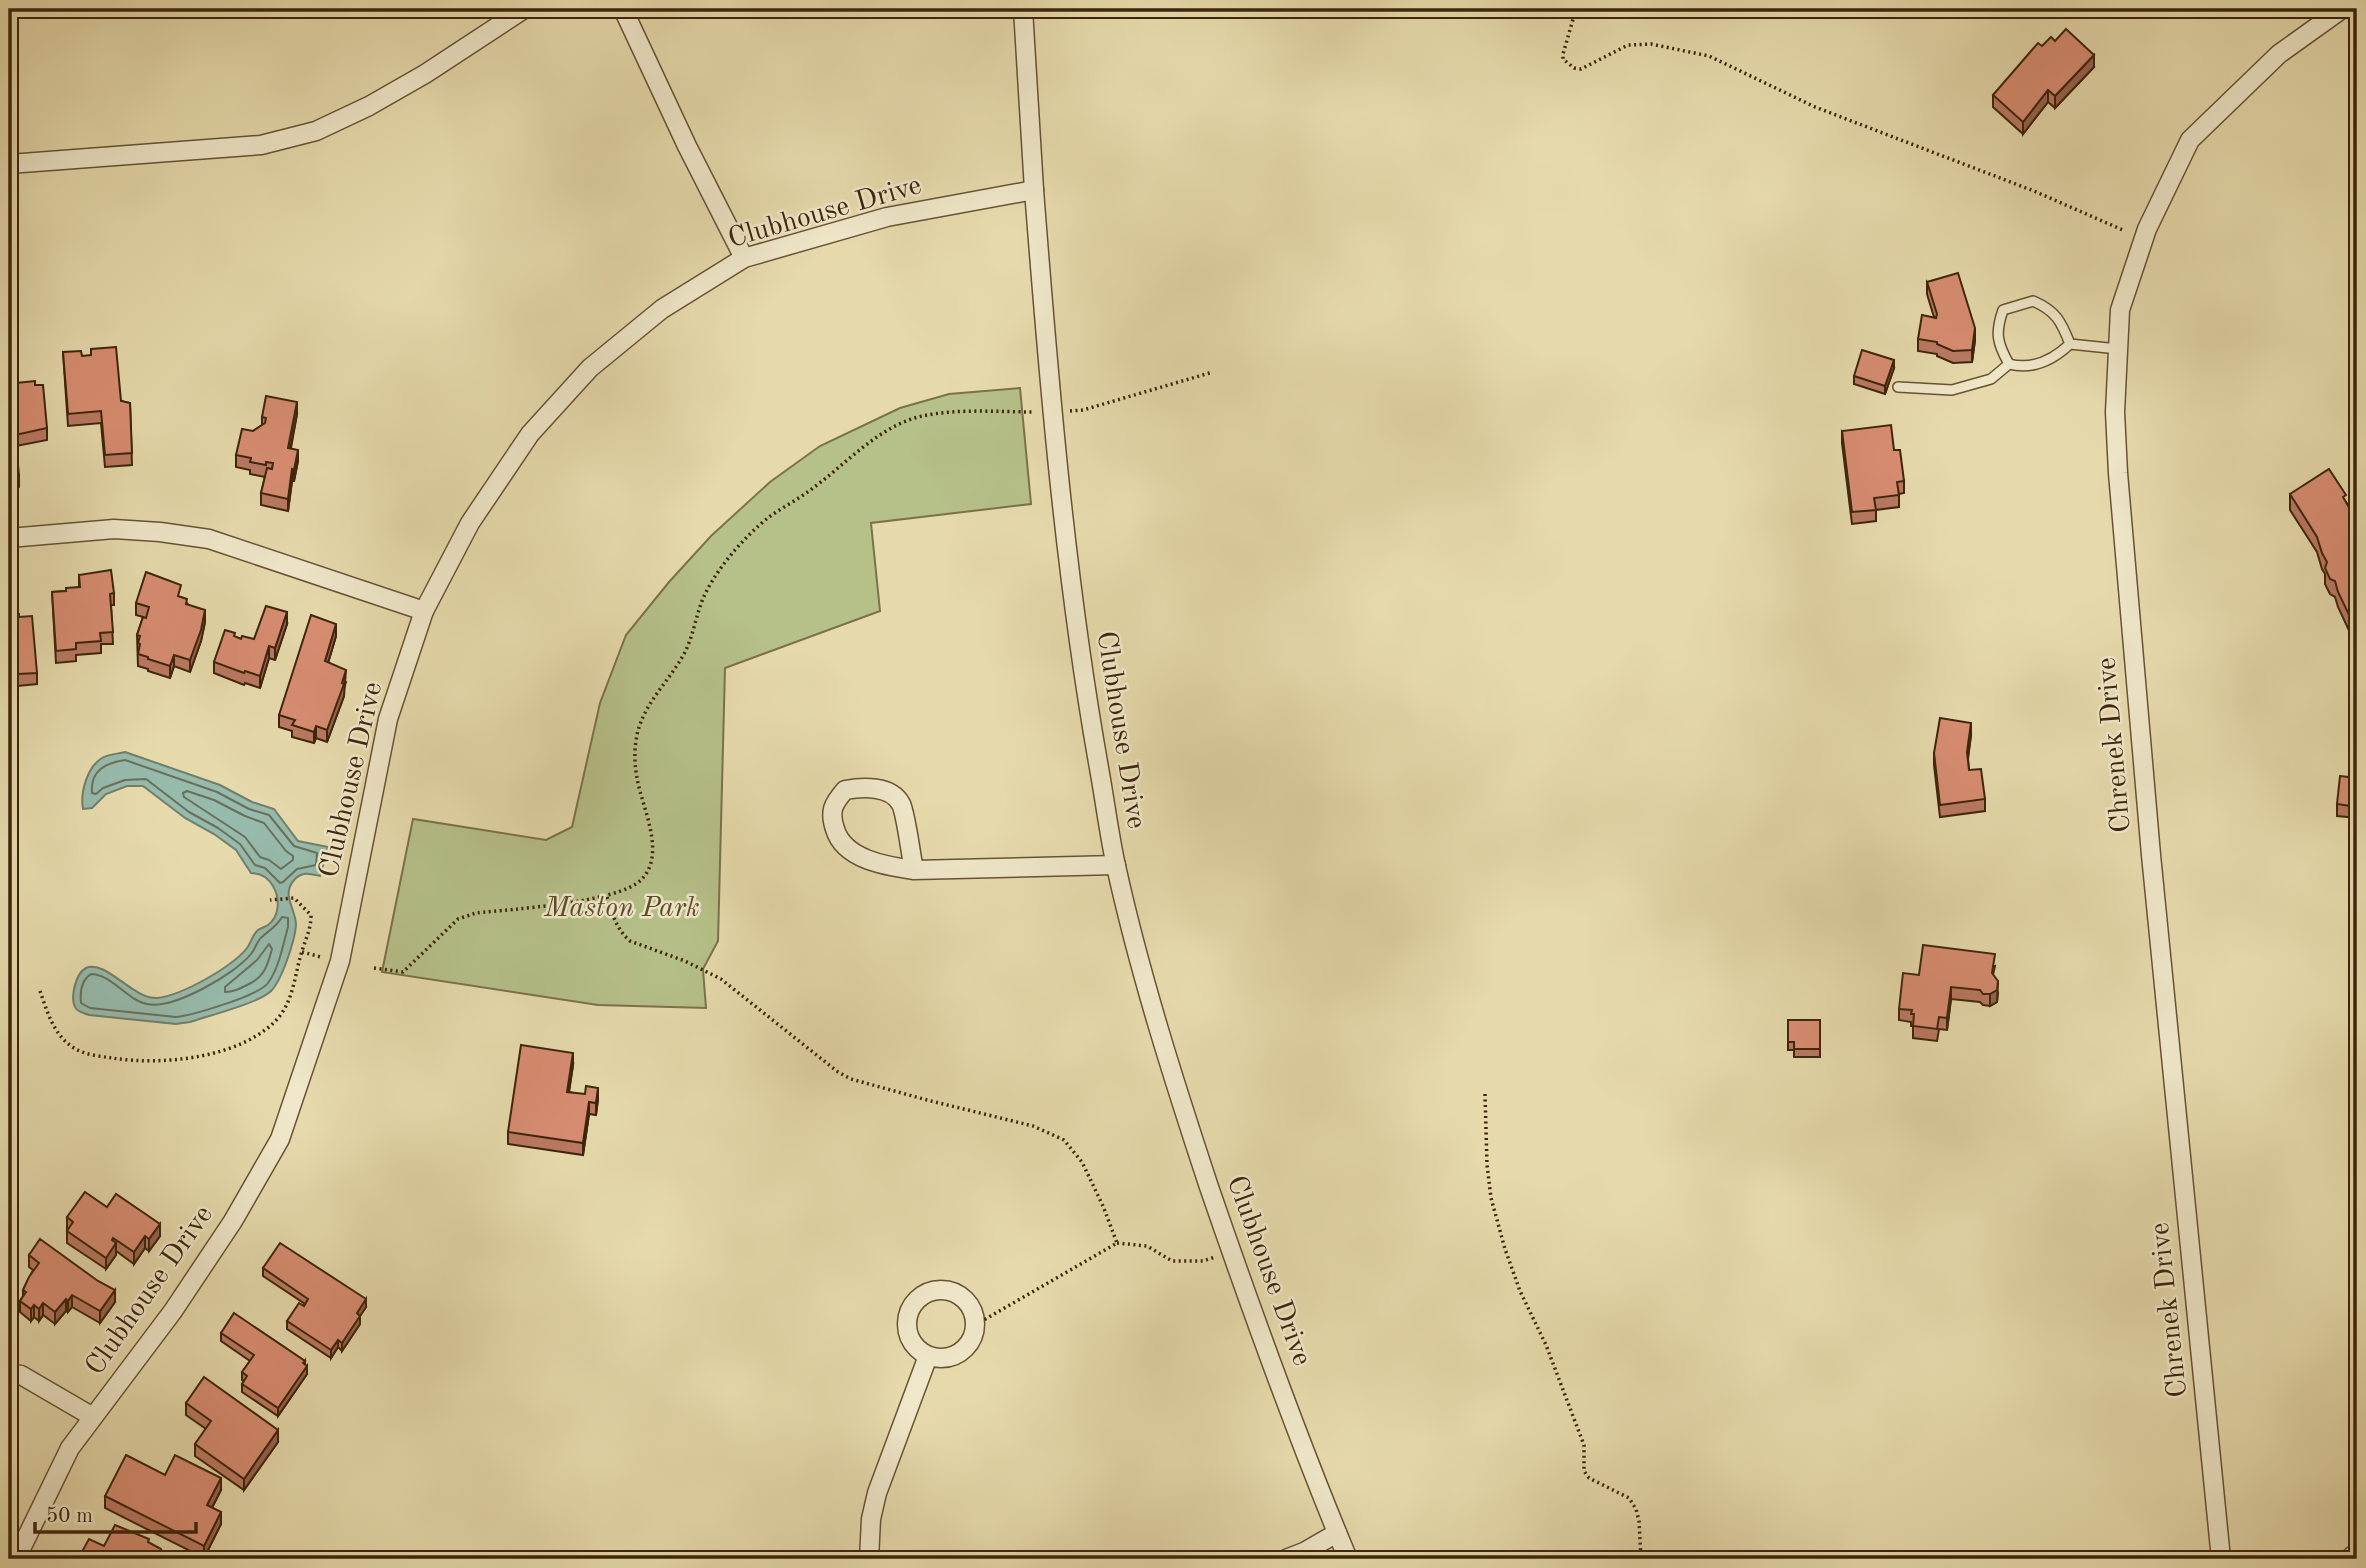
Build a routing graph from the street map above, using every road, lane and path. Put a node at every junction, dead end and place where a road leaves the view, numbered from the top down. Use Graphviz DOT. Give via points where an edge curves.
graph roads {
  1 [pos="524,9"];
  2 [pos="623,9"];
  3 [pos="1023,9"];
  4 [pos="1576,9"];
  5 [pos="2342,9"];
  6 [pos="9,164"];
  7 [pos="1034,190"];
  8 [pos="2143,239"];
  9 [pos="744,258"];
  10 [pos="2070,344"];
  11 [pos="2118,349"];
  12 [pos="2009,364"];
  13 [pos="1213,372"];
  14 [pos="1898,387"];
  15 [pos="1051,412"];
  16 [pos="9,538"];
  17 [pos="424,611"];
  18 [pos="1116,865"];
  19 [pos="914,870"];
  20 [pos="607,897"];
  21 [pos="270,900"];
  22 [pos="302,952"];
  23 [pos="323,958"];
  24 [pos="374,968"];
  25 [pos="40,991"];
  26 [pos="1485,1094"];
  27 [pos="1118,1243"];
  28 [pos="1231,1252"];
  29 [pos="975,1325"];
  30 [pos="928,1356"];
  31 [pos="9,1373"];
  32 [pos="93,1417"];
  33 [pos="1337,1533"];
  34 [pos="2357,1552"];
  35 [pos="16,1559"];
  36 [pos="869,1559"];
  37 [pos="1286,1559"];
  38 [pos="1348,1559"];
  39 [pos="1641,1559"];
  40 [pos="2221,1559"];
  41 [pos="2349,1559"];
  1 -- 6 [label="street" via="425,74 316,131 261,145"];
  2 -- 9 [label="street"];
  3 -- 7 [label="street"];
  4 -- 8 [label="path" via="1563,54 1574,68 1581,69 1628,46 1651,44 1709,56 1815,107 2034,191"];
  5 -- 8 [label="street, Chrenek Drive" via="2279,54 2190,140"];
  7 -- 9 [label="street, Clubhouse Drive" via="887,217"];
  7 -- 15 [label="street, Clubhouse Drive"];
  8 -- 11 [label="street, Chrenek Drive" via="2120,310"];
  9 -- 17 [label="street, Clubhouse Drive" via="662,309 582,377 530,434 470,523"];
  10 -- 11 [label="lane"];
  10 -- 12 [label="lane" via="2057,356 2037,364 2023,368"];
  10 -- 12 [label="lane" via="2062,322 2046,307 2033,301 2017,304 2003,310 1998,325 1999,347"];
  11 -- 40 [label="street, Chrenek Drive" via="2119,486"];
  12 -- 14 [label="lane" via="1991,379 1952,390"];
  13 -- 15 [label="path" via="1083,410"];
  15 -- 18 [label="street, Clubhouse Drive" via="1083,678"];
  15 -- 20 [label="path" via="943,413 905,422 852,456 746,538 705,593 683,655 645,712 635,757 651,833 649,866 641,879"];
  16 -- 17 [label="street" via="114,529 209,539"];
  17 -- 32 [label="street, Clubhouse Drive" via="388,719 340,961 280,1139 173,1311"];
  18 -- 19 [label="street"];
  18 -- 28 [label="street, Clubhouse Drive" via="1163,1044"];
  19 -- 19 [label="street" via="901,804 891,794 874,788 845,790 833,803 837,838 863,858"];
  20 -- 24 [label="path" via="476,913 458,919 403,972"];
  20 -- 27 [label="path" via="616,923 629,941 721,979 851,1079 1033,1126 1064,1140 1082,1162"];
  21 -- 22 [label="path" via="294,898 311,915 311,930"];
  22 -- 23 [label="path"];
  22 -- 25 [label="path" via="294,986 280,1015 261,1033 238,1045 184,1059 121,1060 72,1047 57,1031"];
  26 -- 39 [label="path" via="1487,1165 1505,1250 1584,1445 1584,1471 1629,1498 1639,1521"];
  27 -- 28 [label="path" via="1147,1246 1172,1261 1203,1261"];
  27 -- 29 [label="path"];
  28 -- 33 [label="street, Clubhouse Drive"];
  29 -- 30 [label="street" via="968,1346 960,1353 939,1359"];
  29 -- 30 [label="street" via="970,1304 951,1291 928,1292 918,1298 907,1318 907,1330 918,1350"];
  30 -- 36 [label="street" via="877,1493"];
  31 -- 32 [label="street" via="21,1375"];
  32 -- 35 [label="street, Clubhouse Drive" via="70,1448"];
  33 -- 37 [label="street"];
  33 -- 38 [label="street, Clubhouse Drive"];
  34 -- 41 [label="street"];
}
